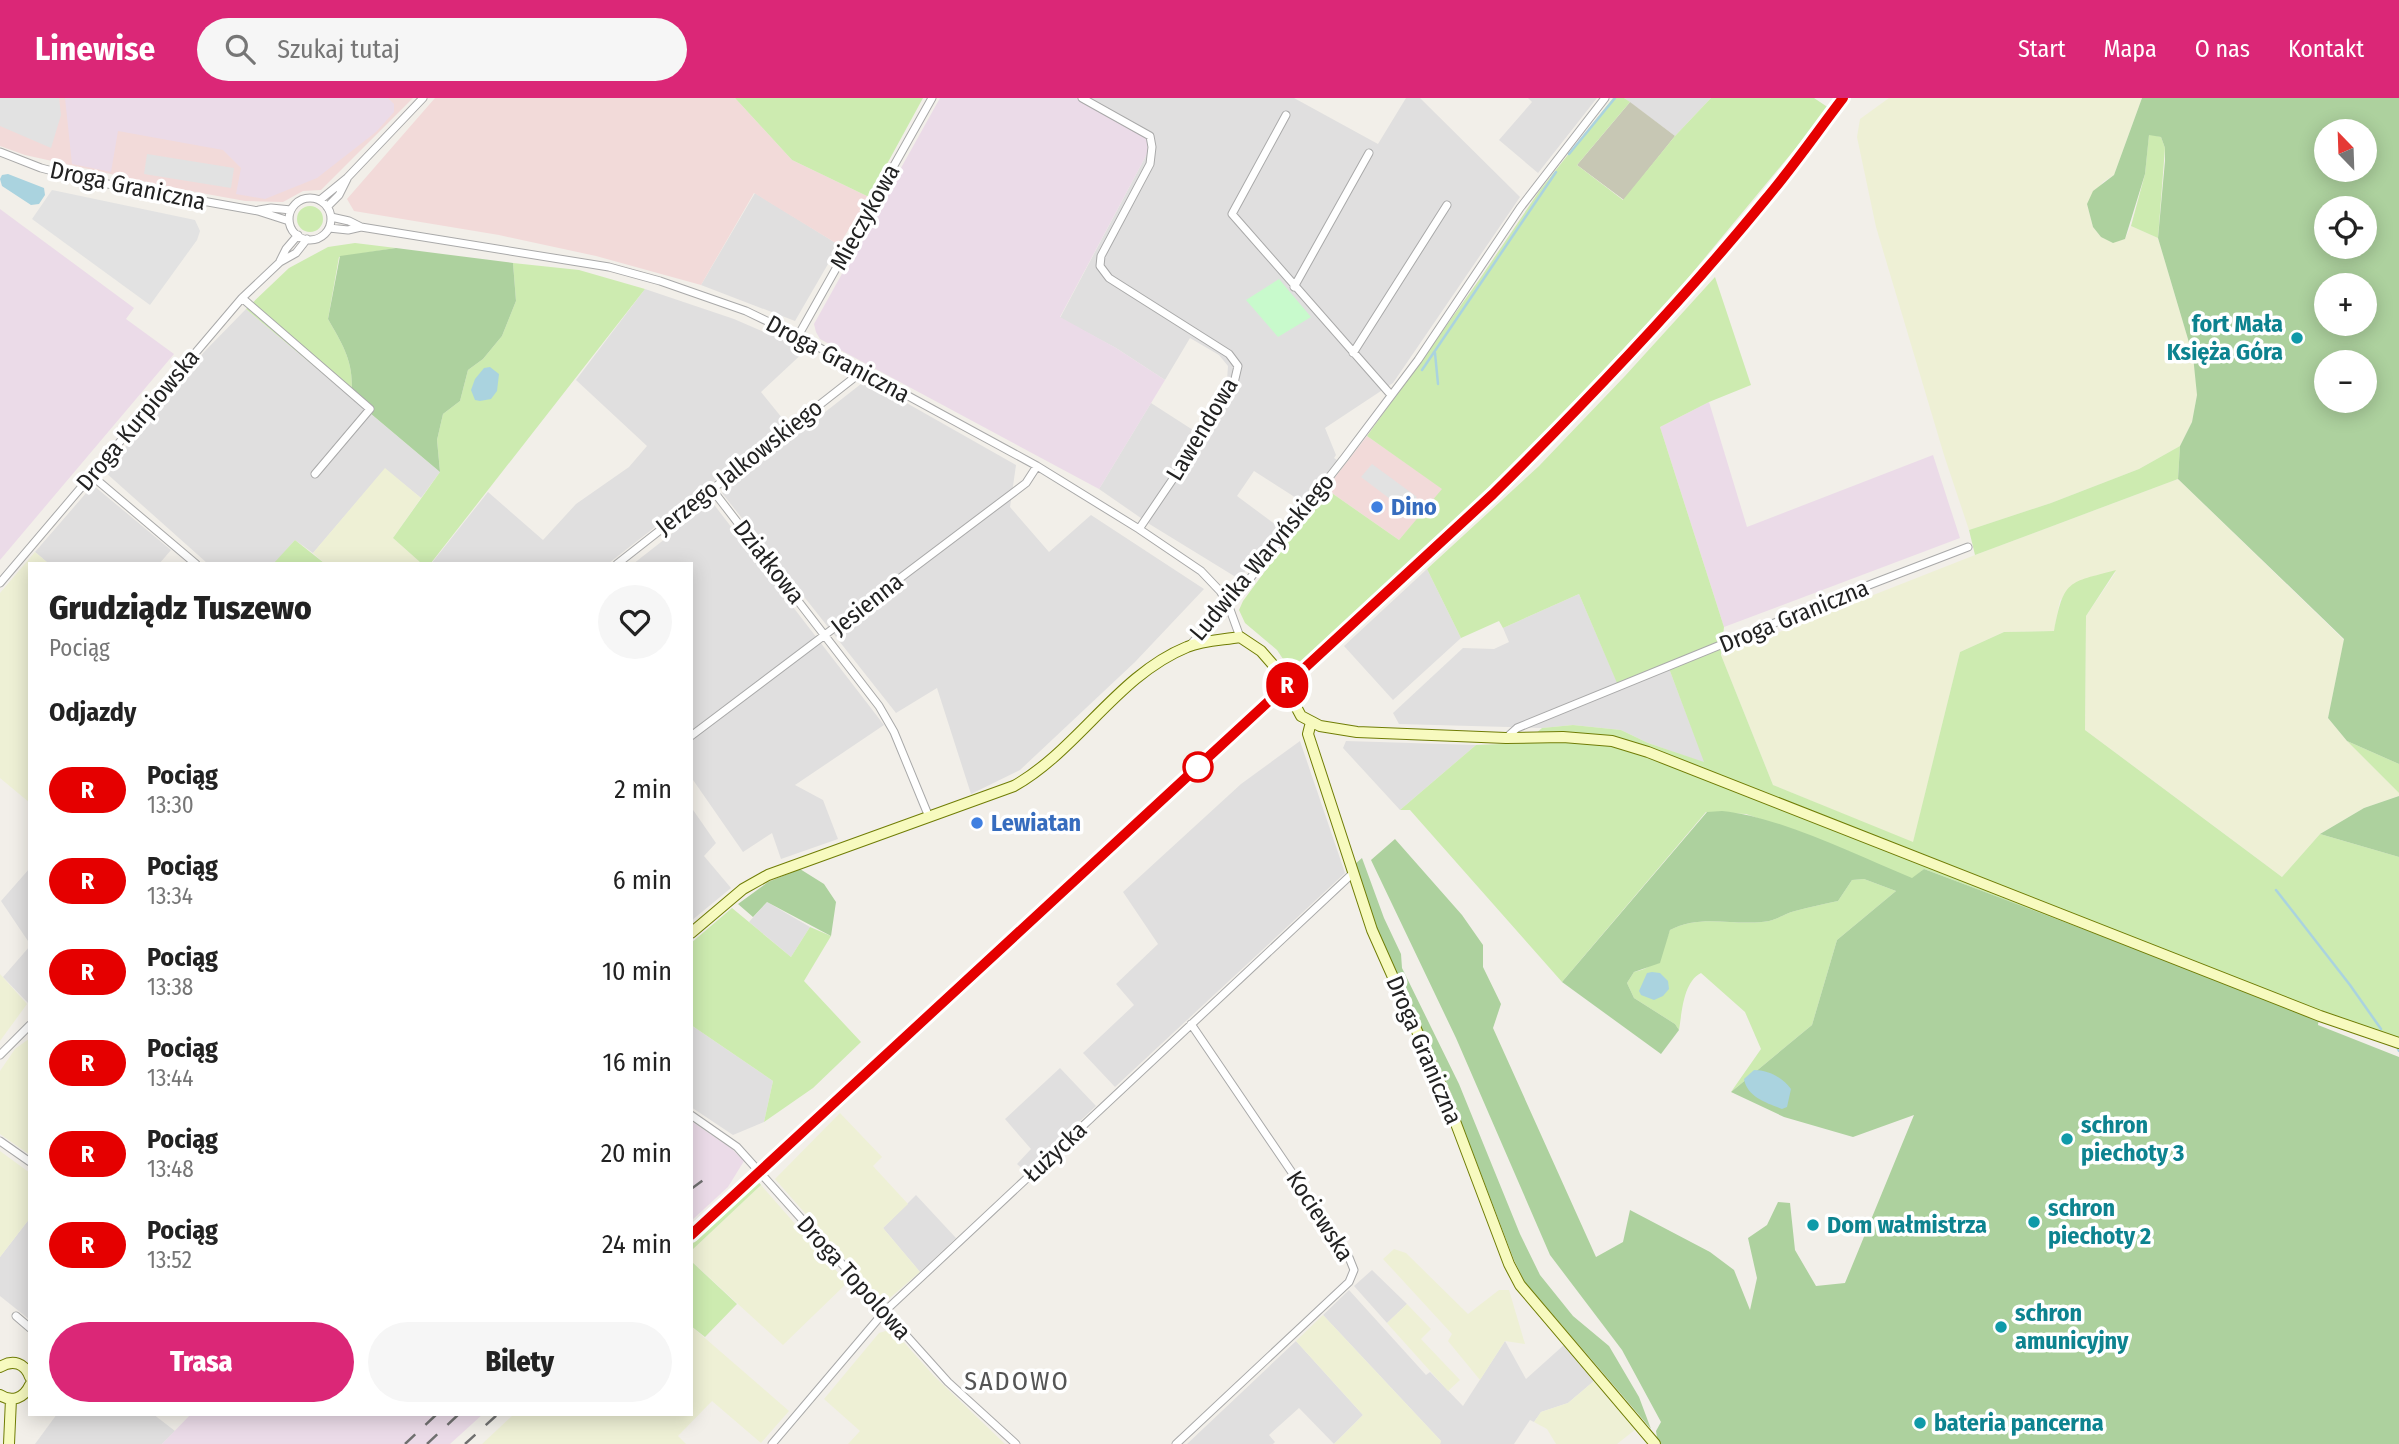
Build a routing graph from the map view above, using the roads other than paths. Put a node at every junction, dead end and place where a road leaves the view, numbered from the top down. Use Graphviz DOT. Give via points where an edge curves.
graph roads {
  1 [pos="423,98"];
  2 [pos="932,98"];
  3 [pos="1082,98"];
  4 [pos="1605,98"];
  5 [pos="1286,115"];
  6 [pos="0,152"];
  7 [pos="1368,153"];
  8 [pos="347,178"];
  9 [pos="320,200"];
  10 [pos="1447,205"];
  11 [pos="327,207"];
  12 [pos="291,210"];
  13 [pos="258,211"];
  14 [pos="331,217"];
  15 [pos="289,221"];
  16 [pos="361,227"];
  17 [pos="329,228"];
  18 [pos="298,235"];
  19 [pos="307,239"];
  20 [pos="280,262"];
  21 [pos="1294,287"];
  22 [pos="242,298"];
  23 [pos="798,336"];
  24 [pos="1353,354"];
  25 [pos="861,369"];
  26 [pos="1391,395"];
  27 [pos="1037,466"];
  28 [pos="314,474"];
  29 [pos="91,475"];
  30 [pos="711,488"];
  31 [pos="1139,529"];
  32 [pos="1968,547"];
  33 [pos="194,562"];
  34 [pos="619,562"];
  35 [pos="0,583"];
  36 [pos="1228,604"];
  37 [pos="826,635"];
  38 [pos="1240,637"];
  39 [pos="1189,646"];
  40 [pos="1311,722"];
  41 [pos="693,735"];
  42 [pos="1506,738"];
  43 [pos="929,817"];
  44 [pos="1353,873"];
  45 [pos="693,931"];
  46 [pos="1191,1024"];
  47 [pos="28,1027"];
  48 [pos="2399,1043"];
  49 [pos="0,1055"];
  50 [pos="693,1116"];
  51 [pos="0,1141"];
  52 [pos="28,1161"];
  53 [pos="884,1312"];
  54 [pos="16,1316"];
  55 [pos="28,1326"];
  56 [pos="0,1367"];
  57 [pos="28,1372"];
  58 [pos="28,1388"];
  59 [pos="6,1397"];
  60 [pos="9,1444"];
  61 [pos="772,1444"];
  62 [pos="1016,1444"];
  63 [pos="1176,1444"];
  64 [pos="1655,1444"];
  1 -- 8 [label="street"];
  2 -- 23 [label="street, Mieczykowa"];
  3 -- 31 [label="street, Lawendowa" via="1150,136 1152,147 1150,164 1101,256 1100,266 1109,278 1229,354 1238,366 1217,414"];
  4 -- 26 [label="street, Ludwika Waryńskiego" via="1520,208"];
  5 -- 21 [label="street" via="1232,214"];
  6 -- 13 [label="street, Droga Graniczna" via="91,181"];
  7 -- 21 [label="street"];
  8 -- 9 [label="street"];
  8 -- 11 [label="street"];
  9 -- 11 [label="street"];
  9 -- 12 [label="street" via="300,200"];
  10 -- 24 [label="street"];
  11 -- 14 [label="street"];
  12 -- 13 [label="street, Droga Graniczna"];
  12 -- 15 [label="street"];
  13 -- 15 [label="street, Droga Graniczna"];
  14 -- 16 [label="street, Droga Graniczna"];
  14 -- 17 [label="street"];
  15 -- 18 [label="street"];
  16 -- 17 [label="street, Droga Graniczna"];
  16 -- 23 [label="street, Droga Graniczna" via="609,267 746,311"];
  17 -- 19 [label="street" via="320,237"];
  18 -- 19 [label="street"];
  18 -- 20 [label="street, Droga Kurpiowska"];
  19 -- 20 [label="street, Droga Kurpiowska" via="296,253"];
  20 -- 22 [label="street, Droga Kurpiowska"];
  21 -- 24 [label="street"];
  22 -- 28 [label="street" via="370,409"];
  22 -- 29 [label="street, Droga Kurpiowska"];
  23 -- 25 [label="street, Droga Graniczna"];
  24 -- 26 [label="street"];
  25 -- 27 [label="street, Droga Graniczna"];
  25 -- 30 [label="street, Jerzego Jalkowskiego"];
  26 -- 36 [label="street, Ludwika Waryńskiego"];
  27 -- 31 [label="street, Droga Graniczna"];
  27 -- 37 [label="street, Jesienna" via="1026,483"];
  29 -- 33 [label="street"];
  29 -- 35 [label="street, Droga Kurpiowska"];
  30 -- 34 [label="street, Jerzego Jalkowskiego"];
  30 -- 37 [label="street, Działkowa"];
  31 -- 36 [label="street, Droga Graniczna" via="1201,571"];
  32 -- 42 [label="street, Droga Graniczna" via="1517,728"];
  36 -- 38 [label="street, Droga Graniczna"];
  36 -- 39 [label="street, Ludwika Waryńskiego"];
  37 -- 41 [label="street, Jesienna"];
  37 -- 43 [label="street, Działkowa" via="887,719"];
  38 -- 39 [label="street"];
  38 -- 40 [label="street" via="1275,667 1297,710"];
  39 -- 43 [label="street, Ludwika Waryńskiego" via="1136,679 1033,775 993,795"];
  40 -- 42 [label="street" via="1357,732"];
  40 -- 44 [label="street, Droga Graniczna" via="1308,734"];
  42 -- 48 [label="street" via="1612,741 1648,752"];
  43 -- 45 [label="street, Ludwika Waryńskiego" via="768,875 743,889"];
  44 -- 46 [label="street, Łużycka"];
  44 -- 64 [label="street, Droga Graniczna" via="1372,930 1444,1092 1514,1274"];
  46 -- 53 [label="street, Łużycka"];
  46 -- 63 [label="street, Kociewska" via="1354,1270 1349,1282"];
  47 -- 49 [label="street"];
  50 -- 53 [label="street, Droga Topolowa" via="737,1147"];
  51 -- 52 [label="street"];
  53 -- 61 [label="street, Łużycka"];
  53 -- 62 [label="street, Droga Topolowa" via="964,1397"];
  54 -- 55 [label="street"];
  56 -- 57 [label="street" via="14,1362"];
  58 -- 59 [label="street" via="23,1396"];
  59 -- 60 [label="street"];
}
